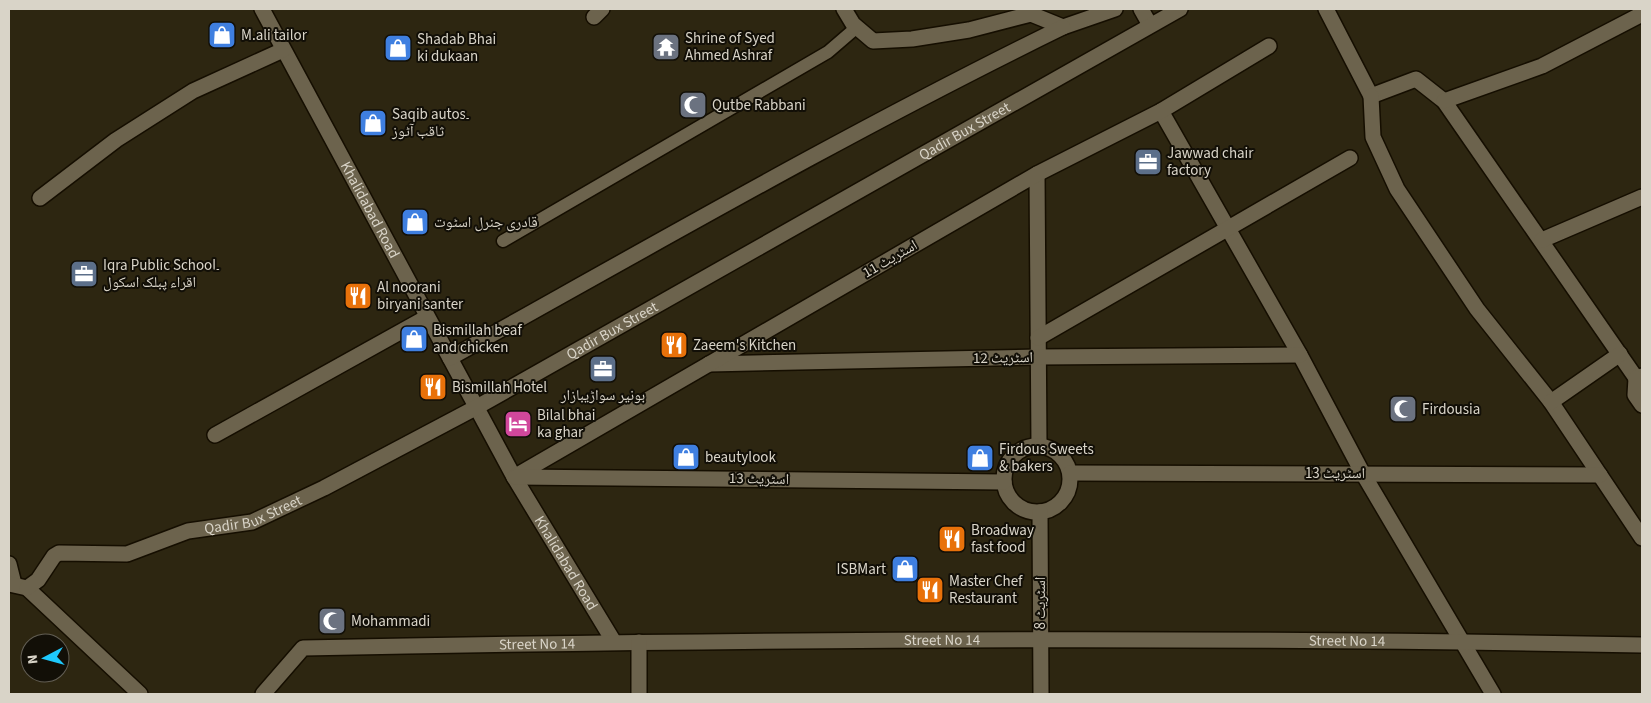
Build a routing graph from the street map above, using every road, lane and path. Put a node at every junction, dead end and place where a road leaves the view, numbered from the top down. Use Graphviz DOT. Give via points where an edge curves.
graph roads {
  1 [pos="262,9"];
  2 [pos="844,9"];
  3 [pos="1115,9"];
  4 [pos="1141,9"];
  5 [pos="1180,9"];
  6 [pos="1326,9"];
  7 [pos="1642,14"];
  8 [pos="1150,25"];
  9 [pos="857,27"];
  10 [pos="1063,27"];
  11 [pos="1269,46"];
  12 [pos="283,50"];
  13 [pos="1370,96"];
  14 [pos="1444,101"];
  15 [pos="1161,111"];
  16 [pos="1350,158"];
  17 [pos="1037,174"];
  18 [pos="1642,197"];
  19 [pos="40,198"];
  20 [pos="1228,230"];
  21 [pos="503,240"];
  22 [pos="1542,240"];
  23 [pos="427,317"];
  24 [pos="1038,338"];
  25 [pos="1620,354"];
  26 [pos="1300,355"];
  27 [pos="1038,357"];
  28 [pos="450,358"];
  29 [pos="707,364"];
  30 [pos="1639,377"];
  31 [pos="1551,402"];
  32 [pos="1642,405"];
  33 [pos="477,407"];
  34 [pos="214,435"];
  35 [pos="1039,445"];
  36 [pos="1362,472"];
  37 [pos="1070,473"];
  38 [pos="1600,475"];
  39 [pos="514,476"];
  40 [pos="1004,482"];
  41 [pos="1040,512"];
  42 [pos="1642,538"];
  43 [pos="9,564"];
  44 [pos="17,586"];
  45 [pos="1041,640"];
  46 [pos="1460,641"];
  47 [pos="614,642"];
  48 [pos="639,642"];
  49 [pos="1642,645"];
  50 [pos="140,694"];
  51 [pos="263,694"];
  52 [pos="639,694"];
  53 [pos="1041,694"];
  54 [pos="1493,694"];
  1 -- 12 [label="street, Khalidabad Road"];
  2 -- 9 [label="street"];
  3 -- 10 [label="street"];
  4 -- 8 [label="street"];
  5 -- 8 [label="street, Qadir Bux Street"];
  6 -- 13 [label="street"];
  7 -- 14 [label="street" via="1542,66"];
  8 -- 33 [label="street, Qadir Bux Street"];
  9 -- 10 [label="street" via="873,41 969,30 1031,14"];
  9 -- 21 [label="lane" via="828,52"];
  10 -- 28 [label="street" via="722,207"];
  11 -- 15 [label="street, اسٹریٹ 11"];
  12 -- 19 [label="street" via="194,91 116,140"];
  12 -- 23 [label="street, Khalidabad Road"];
  13 -- 14 [label="street" via="1416,80"];
  13 -- 31 [label="street" via="1373,137 1397,189 1477,309"];
  14 -- 22 [label="street"];
  15 -- 17 [label="street, اسٹریٹ 11"];
  15 -- 20 [label="street"];
  16 -- 20 [label="street"];
  17 -- 24 [label="street"];
  17 -- 29 [label="street, اسٹریٹ 11"];
  18 -- 22 [label="street"];
  20 -- 24 [label="street"];
  20 -- 26 [label="street"];
  22 -- 25 [label="street"];
  23 -- 28 [label="street, Khalidabad Road"];
  23 -- 34 [label="street"];
  24 -- 27 [label="street"];
  25 -- 30 [label="street"];
  25 -- 31 [label="street"];
  26 -- 27 [label="street, اسٹریٹ 12"];
  26 -- 36 [label="street"];
  27 -- 29 [label="street, اسٹریٹ 12"];
  27 -- 35 [label="street"];
  28 -- 33 [label="street, Khalidabad Road"];
  29 -- 39 [label="street, اسٹریٹ 11"];
  30 -- 32 [label="street" via="1635,395"];
  31 -- 38 [label="street"];
  33 -- 39 [label="street, Khalidabad Road"];
  33 -- 44 [label="street, Qadir Bux Street" via="252,522 188,531 127,554 60,553 54,556 38,580"];
  35 -- 37 [label="street" via="1056,451"];
  35 -- 40 [label="street" via="1016,453 1009,462"];
  36 -- 37 [label="street, اسٹریٹ 13"];
  36 -- 38 [label="street, اسٹریٹ 13"];
  36 -- 46 [label="street"];
  37 -- 41 [label="street" via="1063,500 1054,508"];
  38 -- 42 [label="street"];
  39 -- 40 [label="street, اسٹریٹ 13"];
  39 -- 47 [label="street, Khalidabad Road"];
  40 -- 41 [label="street" via="1007,493 1018,506"];
  41 -- 45 [label="street, اسٹریٹ 8"];
  43 -- 44 [label="street"];
  44 -- 50 [label="street"];
  45 -- 46 [label="street, Street No 14"];
  45 -- 48 [label="street, Street No 14"];
  45 -- 53 [label="street, اسٹریٹ 8"];
  46 -- 49 [label="street, Street No 14"];
  46 -- 54 [label="street"];
  47 -- 48 [label="street, Street No 14"];
  47 -- 51 [label="street, Street No 14" via="303,648"];
  48 -- 52 [label="street"];
}
